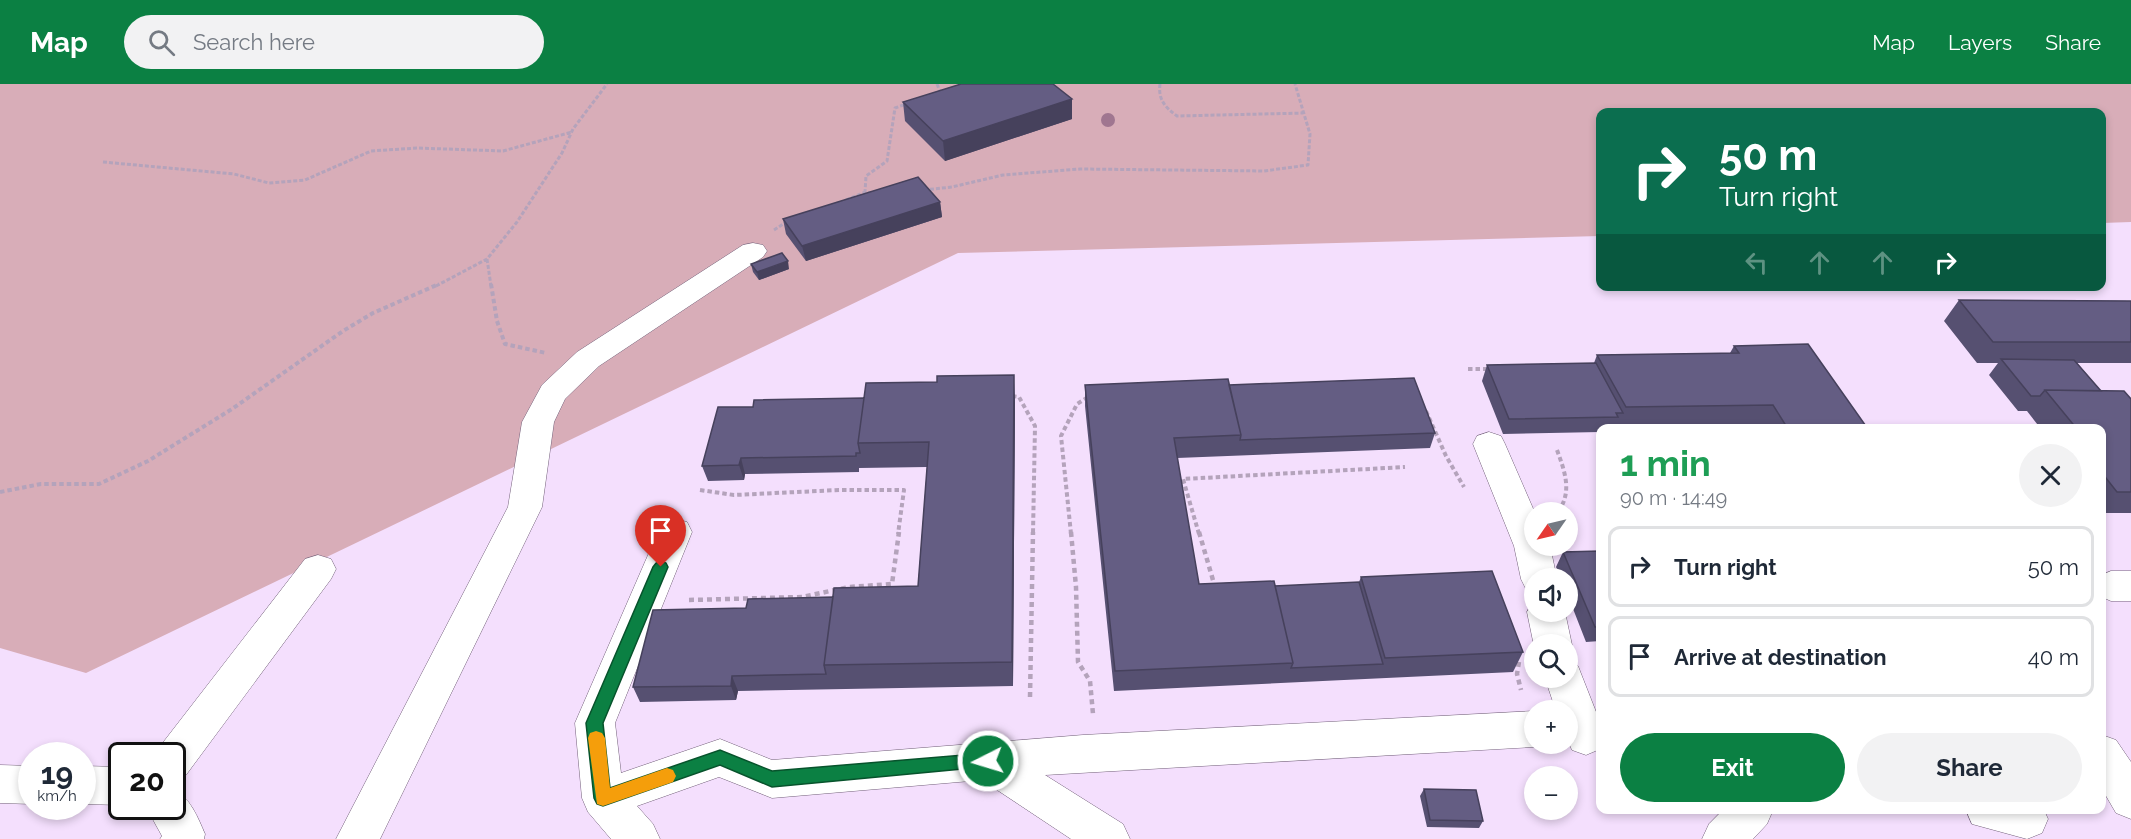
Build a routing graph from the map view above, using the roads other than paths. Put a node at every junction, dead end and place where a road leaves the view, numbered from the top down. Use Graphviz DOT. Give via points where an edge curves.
graph roads {
  1 [pos="753,251"];
  2 [pos="1489,444"];
  3 [pos="675,532"];
  4 [pos="1537,568"];
  5 [pos="318,569"];
  6 [pos="1568,688"];
  7 [pos="1524,711"];
  8 [pos="1585,736"];
  9 [pos="186,743"];
  10 [pos="2106,759"];
  11 [pos="988,761"];
  12 [pos="0,784"];
  13 [pos="18,785"];
  14 [pos="603,798"];
  15 [pos="2131,799"];
  16 [pos="1748,814"];
  17 [pos="2000,814"];
  18 [pos="175,820"];
  19 [pos="2028,823"];
  20 [pos="182,839"];
  21 [pos="358,839"];
  22 [pos="638,839"];
  23 [pos="1108,839"];
  24 [pos="1724,839"];
  1 -- 21 [label="lane" via="588,359 553,393 538,422 525,507"];
  2 -- 4 [label="lane" via="1532,546"];
  3 -- 14 [label="lane" via="595,723"];
  5 -- 9 [label="lane"];
  6 -- 8 [label="lane"];
  7 -- 11 [label="lane"];
  10 -- 15 [label="lane"];
  11 -- 14 [label="lane" via="772,779 720,758"];
  11 -- 23 [label="lane"];
  12 -- 13 [label="lane"];
  14 -- 22 [label="lane"];
  16 -- 24 [label="lane"];
  17 -- 19 [label="lane"];
  18 -- 20 [label="lane" via="184,834"];
}
